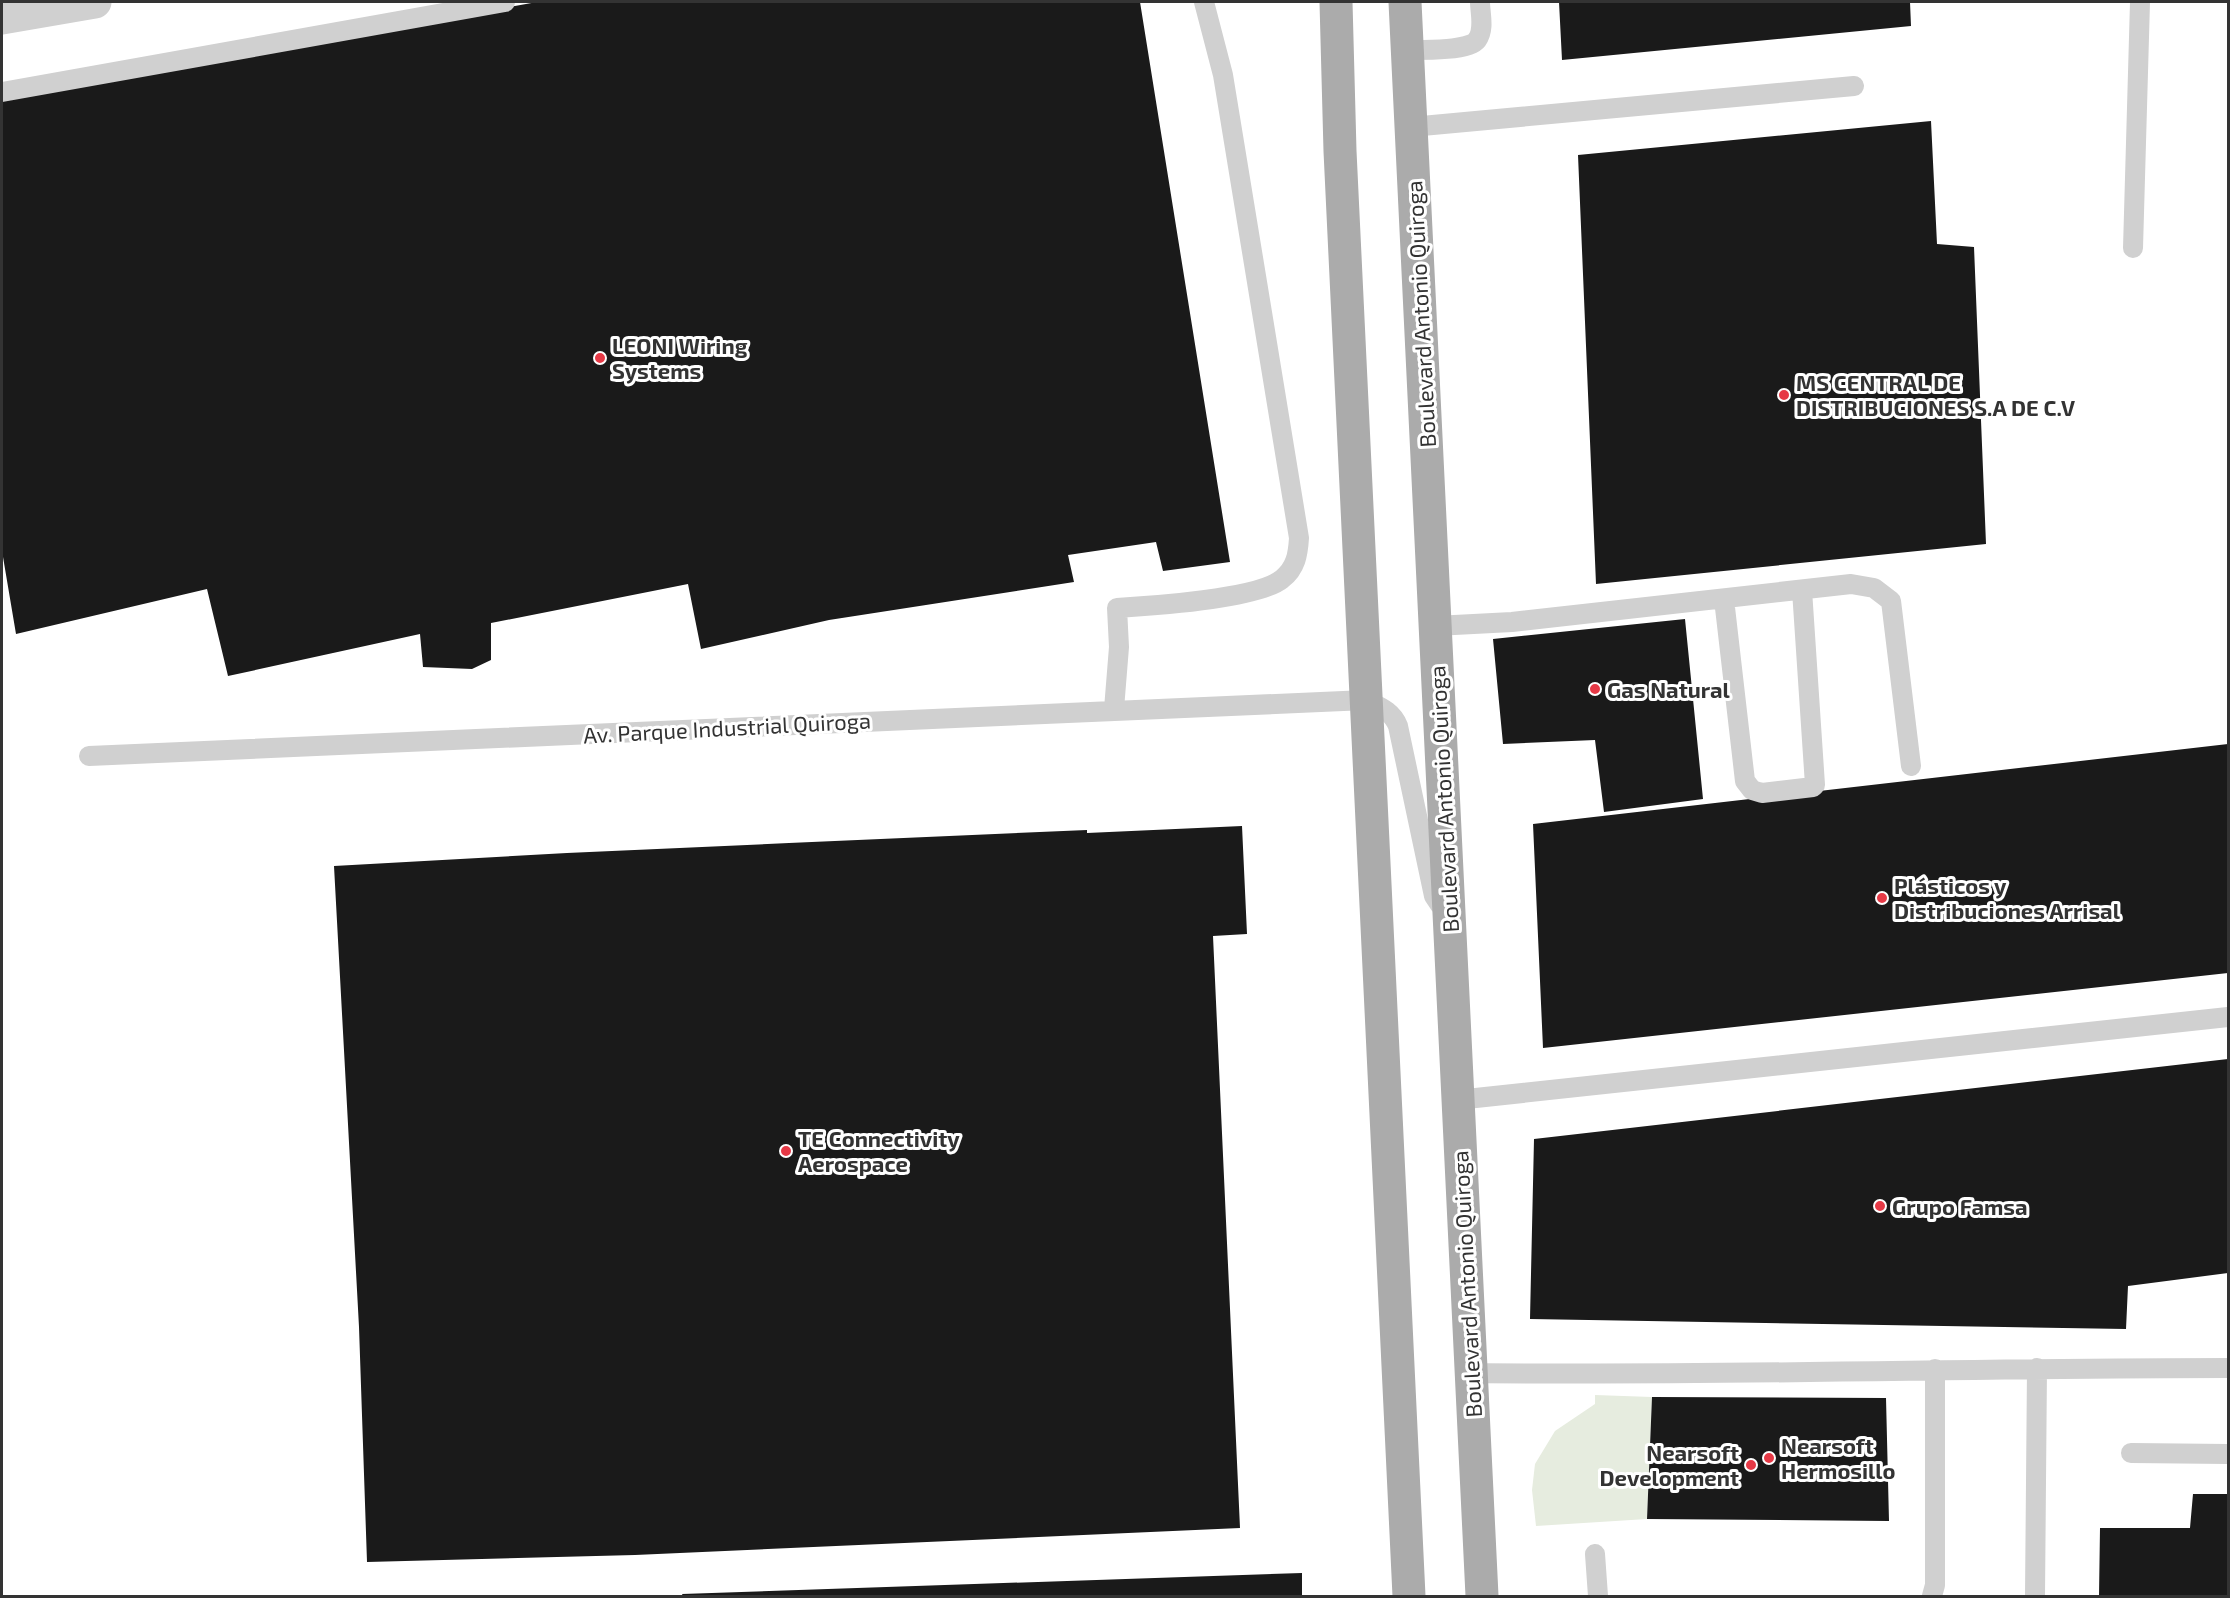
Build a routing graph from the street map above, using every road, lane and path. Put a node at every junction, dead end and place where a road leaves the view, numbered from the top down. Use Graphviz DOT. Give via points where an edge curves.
graph roads {
  1 [pos="95,2"];
  2 [pos="505,2"];
  3 [pos="1204,2"];
  4 [pos="1336,2"];
  5 [pos="1405,2"];
  6 [pos="1480,2"];
  7 [pos="2140,2"];
  8 [pos="60,5"];
  9 [pos="2,18"];
  10 [pos="1407,50"];
  11 [pos="1854,86"];
  12 [pos="2,92"];
  13 [pos="1411,127"];
  14 [pos="2133,248"];
  15 [pos="1802,590"];
  16 [pos="1724,599"];
  17 [pos="1435,626"];
  18 [pos="1366,700"];
  19 [pos="1114,710"];
  20 [pos="89,756"];
  21 [pos="1911,766"];
  22 [pos="1449,916"];
  23 [pos="2229,1017"];
  24 [pos="1458,1100"];
  25 [pos="2037,1368"];
  26 [pos="2229,1368"];
  27 [pos="1935,1369"];
  28 [pos="1471,1373"];
  29 [pos="2131,1453"];
  30 [pos="2229,1454"];
  31 [pos="1595,1554"];
  32 [pos="1409,1596"];
  33 [pos="1482,1596"];
  34 [pos="1598,1596"];
  35 [pos="1932,1596"];
  36 [pos="2035,1596"];
  1 -- 8 [label="street"];
  2 -- 12 [label="lane"];
  3 -- 19 [label="lane" via="1227,98 1299,538 1297,561 1282,579 1263,590 1169,605 1117,608 1119,647"];
  4 -- 18 [label="main road"];
  5 -- 10 [label="main road, Boulevard Antonio Quiroga"];
  6 -- 10 [label="lane" via="1482,29 1472,44"];
  7 -- 14 [label="lane"];
  8 -- 9 [label="street"];
  10 -- 13 [label="main road, Boulevard Antonio Quiroga"];
  11 -- 13 [label="lane"];
  13 -- 17 [label="main road, Boulevard Antonio Quiroga"];
  15 -- 16 [label="lane"];
  15 -- 16 [label="lane" via="1815,784 1793,790 1762,793 1752,790 1745,781"];
  15 -- 21 [label="lane" via="1851,584 1874,588 1891,601"];
  16 -- 17 [label="lane" via="1512,622"];
  17 -- 22 [label="main road, Boulevard Antonio Quiroga"];
  18 -- 19 [label="lane, Av. Parque Industrial Quiroga"];
  18 -- 22 [label="lane" via="1388,711 1398,726 1434,896"];
  18 -- 32 [label="main road"];
  19 -- 20 [label="lane, Av. Parque Industrial Quiroga"];
  22 -- 24 [label="main road, Boulevard Antonio Quiroga"];
  23 -- 24 [label="lane"];
  24 -- 28 [label="main road, Boulevard Antonio Quiroga"];
  25 -- 26 [label="lane"];
  25 -- 27 [label="lane"];
  25 -- 36 [label="lane"];
  27 -- 28 [label="lane" via="1613,1375"];
  27 -- 35 [label="lane"];
  28 -- 33 [label="main road, Boulevard Antonio Quiroga"];
  29 -- 30 [label="lane"];
  31 -- 34 [label="lane"];
}
